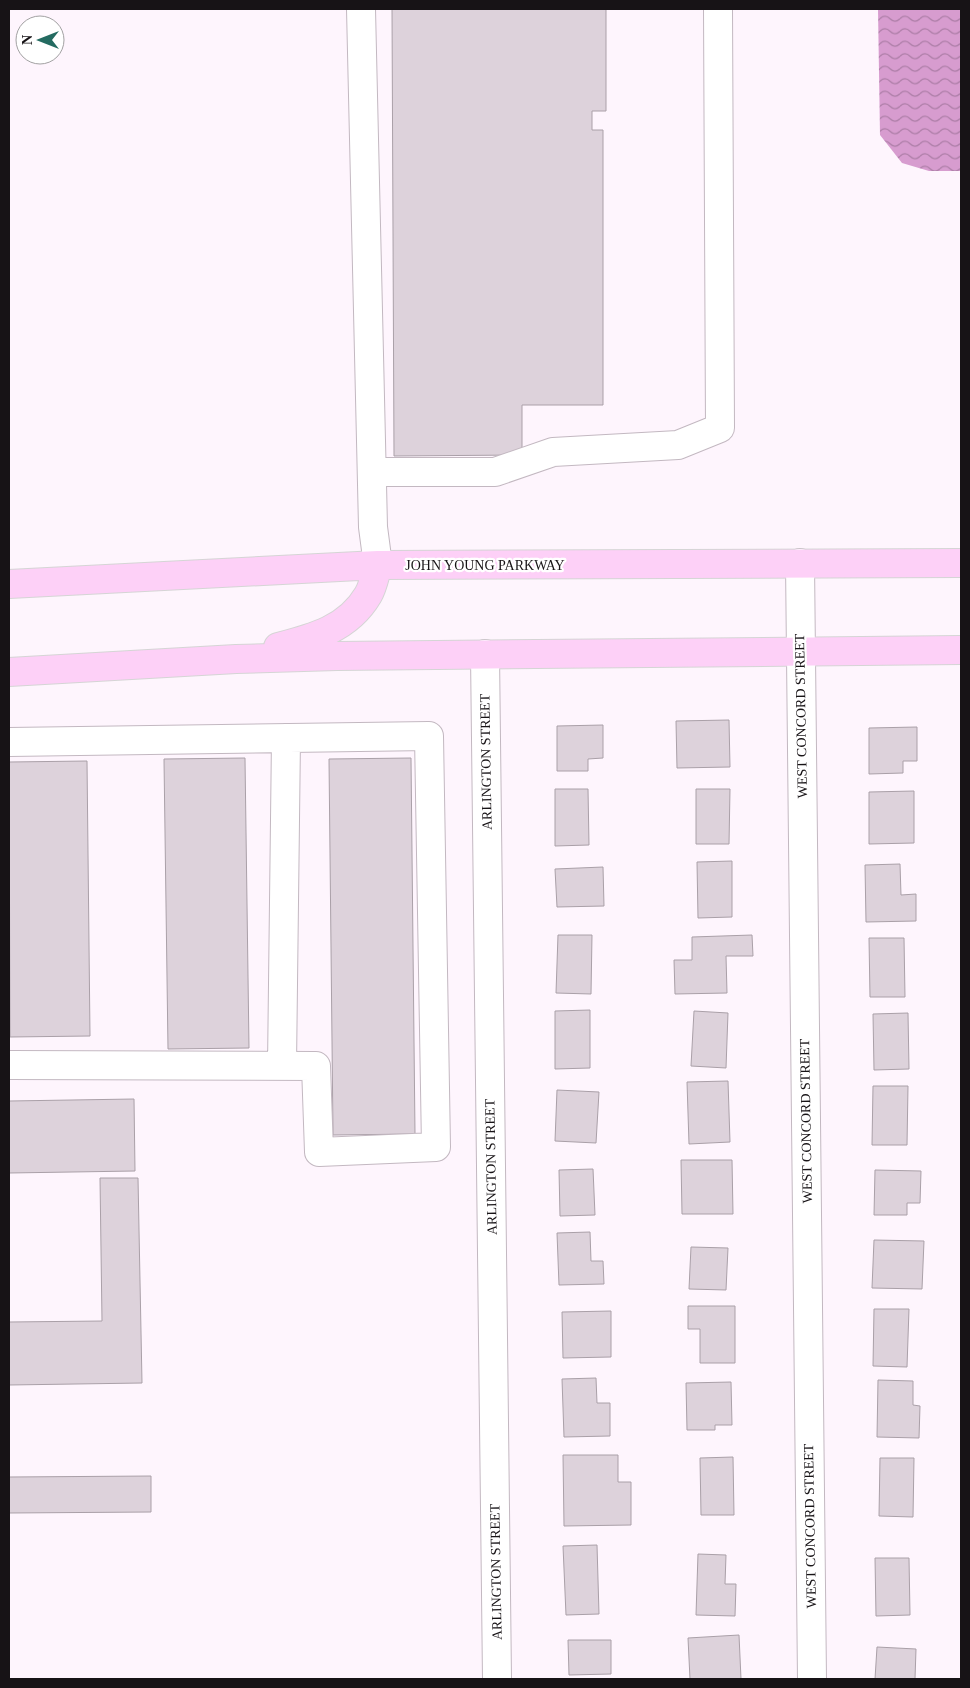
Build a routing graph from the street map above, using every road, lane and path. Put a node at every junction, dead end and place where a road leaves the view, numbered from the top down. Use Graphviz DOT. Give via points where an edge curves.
graph roads {
  1 [pos="361,9"];
  2 [pos="718,9"];
  3 [pos="372,472"];
  4 [pos="800,563"];
  5 [pos="961,563"];
  6 [pos="378,565"];
  7 [pos="9,584"];
  8 [pos="961,650"];
  9 [pos="800,651"];
  10 [pos="485,654"];
  11 [pos="236,659"];
  12 [pos="9,672"];
  13 [pos="286,738"];
  14 [pos="9,742"];
  15 [pos="9,1065"];
  16 [pos="282,1066"];
  17 [pos="497,1679"];
  18 [pos="812,1679"];
  1 -- 3 [label="street"];
  2 -- 3 [label="street" via="720,428 678,445 553,452 495,472"];
  3 -- 6 [label="street" via="373,527"];
  4 -- 5 [label="main road, JOHN YOUNG PARKWAY"];
  4 -- 6 [label="main road, JOHN YOUNG PARKWAY"];
  4 -- 9 [label="street, WEST CONCORD STREET"];
  6 -- 7 [label="main road, JOHN YOUNG PARKWAY"];
  6 -- 11 [label="main road" via="369,594 350,618 318,636"];
  8 -- 9 [label="main road"];
  9 -- 10 [label="main road"];
  9 -- 18 [label="street, WEST CONCORD STREET"];
  10 -- 11 [label="main road"];
  10 -- 17 [label="street, ARLINGTON STREET"];
  11 -- 12 [label="main road"];
  13 -- 14 [label="street"];
  13 -- 16 [label="street"];
  13 -- 16 [label="street" via="429,736 436,1147 319,1152 316,1066"];
  15 -- 16 [label="street"];
}
